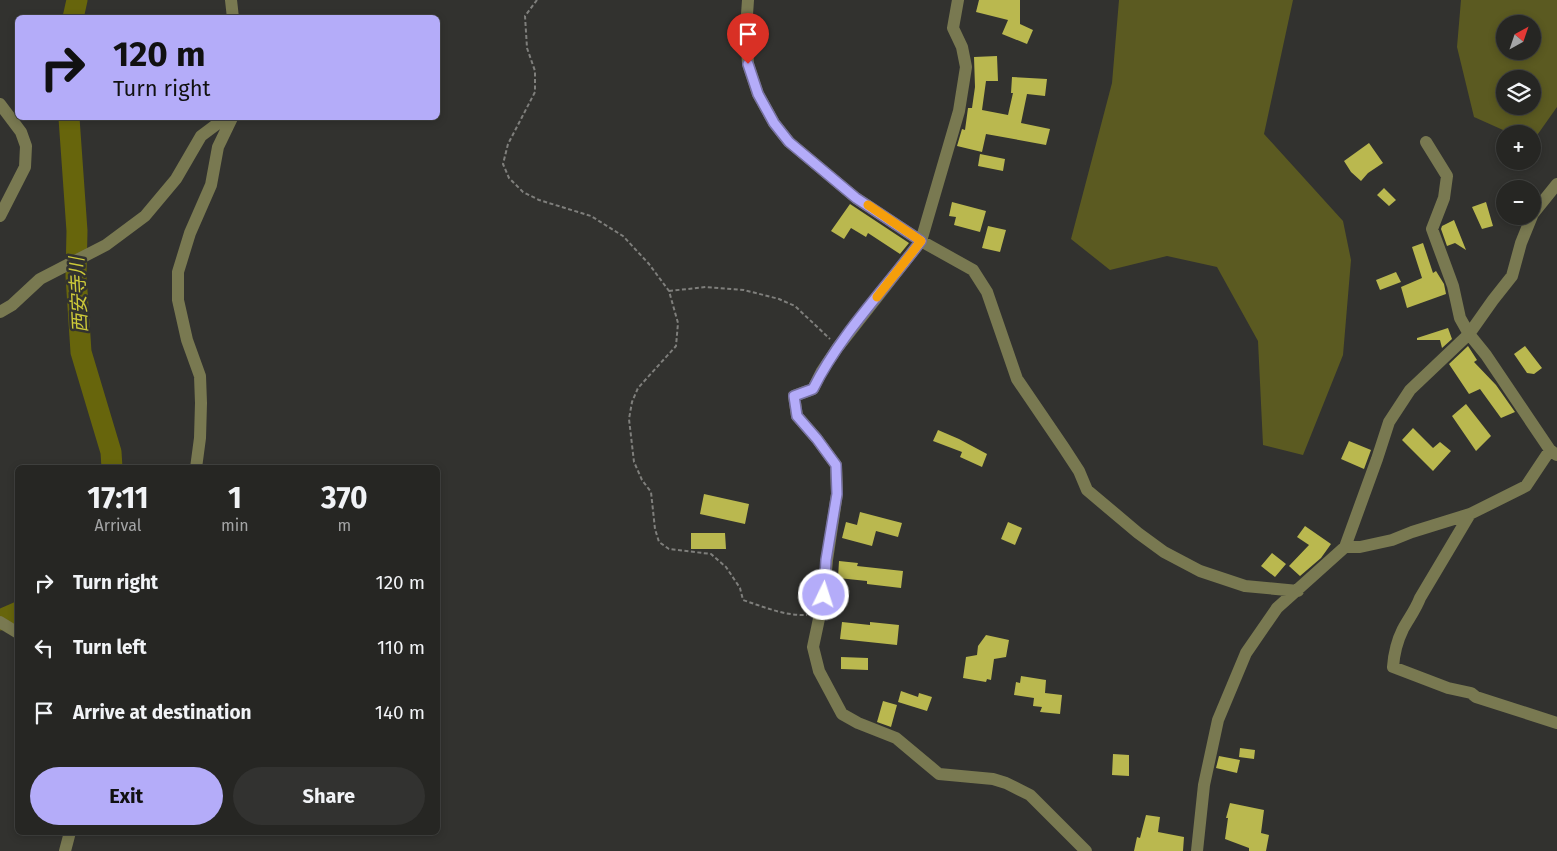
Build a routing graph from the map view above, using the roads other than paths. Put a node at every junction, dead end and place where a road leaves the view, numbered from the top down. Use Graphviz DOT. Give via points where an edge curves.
graph roads {
  1 [pos="231,0"];
  2 [pos="748,0"];
  3 [pos="958,0"];
  4 [pos="233,15"];
  5 [pos="0,104"];
  6 [pos="222,120"];
  7 [pos="231,120"];
  8 [pos="1426,142"];
  9 [pos="1557,184"];
  10 [pos="1541,204"];
  11 [pos="0,216"];
  12 [pos="1528,225"];
  13 [pos="921,241"];
  14 [pos="0,312"];
  15 [pos="1469,334"];
  16 [pos="1553,452"];
  17 [pos="196,465"];
  18 [pos="1470,514"];
  19 [pos="1345,547"];
  20 [pos="1298,591"];
  21 [pos="0,622"];
  22 [pos="15,631"];
  23 [pos="1557,723"];
  24 [pos="69,835"];
  25 [pos="65,851"];
  26 [pos="1086,851"];
  27 [pos="1197,851"];
  1 -- 4 [label="street"];
  2 -- 13 [label="street" via="748,64 758,94 774,123 789,142 856,198"];
  3 -- 13 [label="street" via="952,28 962,47 966,66 960,111"];
  5 -- 11 [label="street" via="21,132 26,146 25,167"];
  6 -- 14 [label="street" via="200,136 176,179 145,216 106,245 40,279"];
  7 -- 17 [label="street" via="218,147 211,185 190,233 178,272 178,300 200,376"];
  8 -- 15 [label="street" via="1447,176 1444,198 1432,229 1453,286 1460,318"];
  9 -- 10 [label="street"];
  12 -- 15 [label="street" via="1512,276"];
  13 -- 20 [label="street" via="974,270 987,292 1017,379 1079,471 1087,490 1164,552 1200,571 1245,586"];
  13 -- 26 [label="street" via="838,347 813,389 794,396 797,416 836,465 837,494 824,595 813,647 819,671 842,714 896,738 940,774 993,779 1030,794"];
  15 -- 16 [label="street"];
  15 -- 19 [label="street" via="1410,390 1389,422"];
  16 -- 18 [label="street" via="1526,486"];
  18 -- 19 [label="street" via="1392,540"];
  18 -- 23 [label="street" via="1403,630 1394,651 1393,667"];
  19 -- 20 [label="street"];
  20 -- 27 [label="street" via="1278,608 1246,654 1218,720 1204,785"];
  21 -- 22 [label="street"];
  24 -- 25 [label="street"];
}
